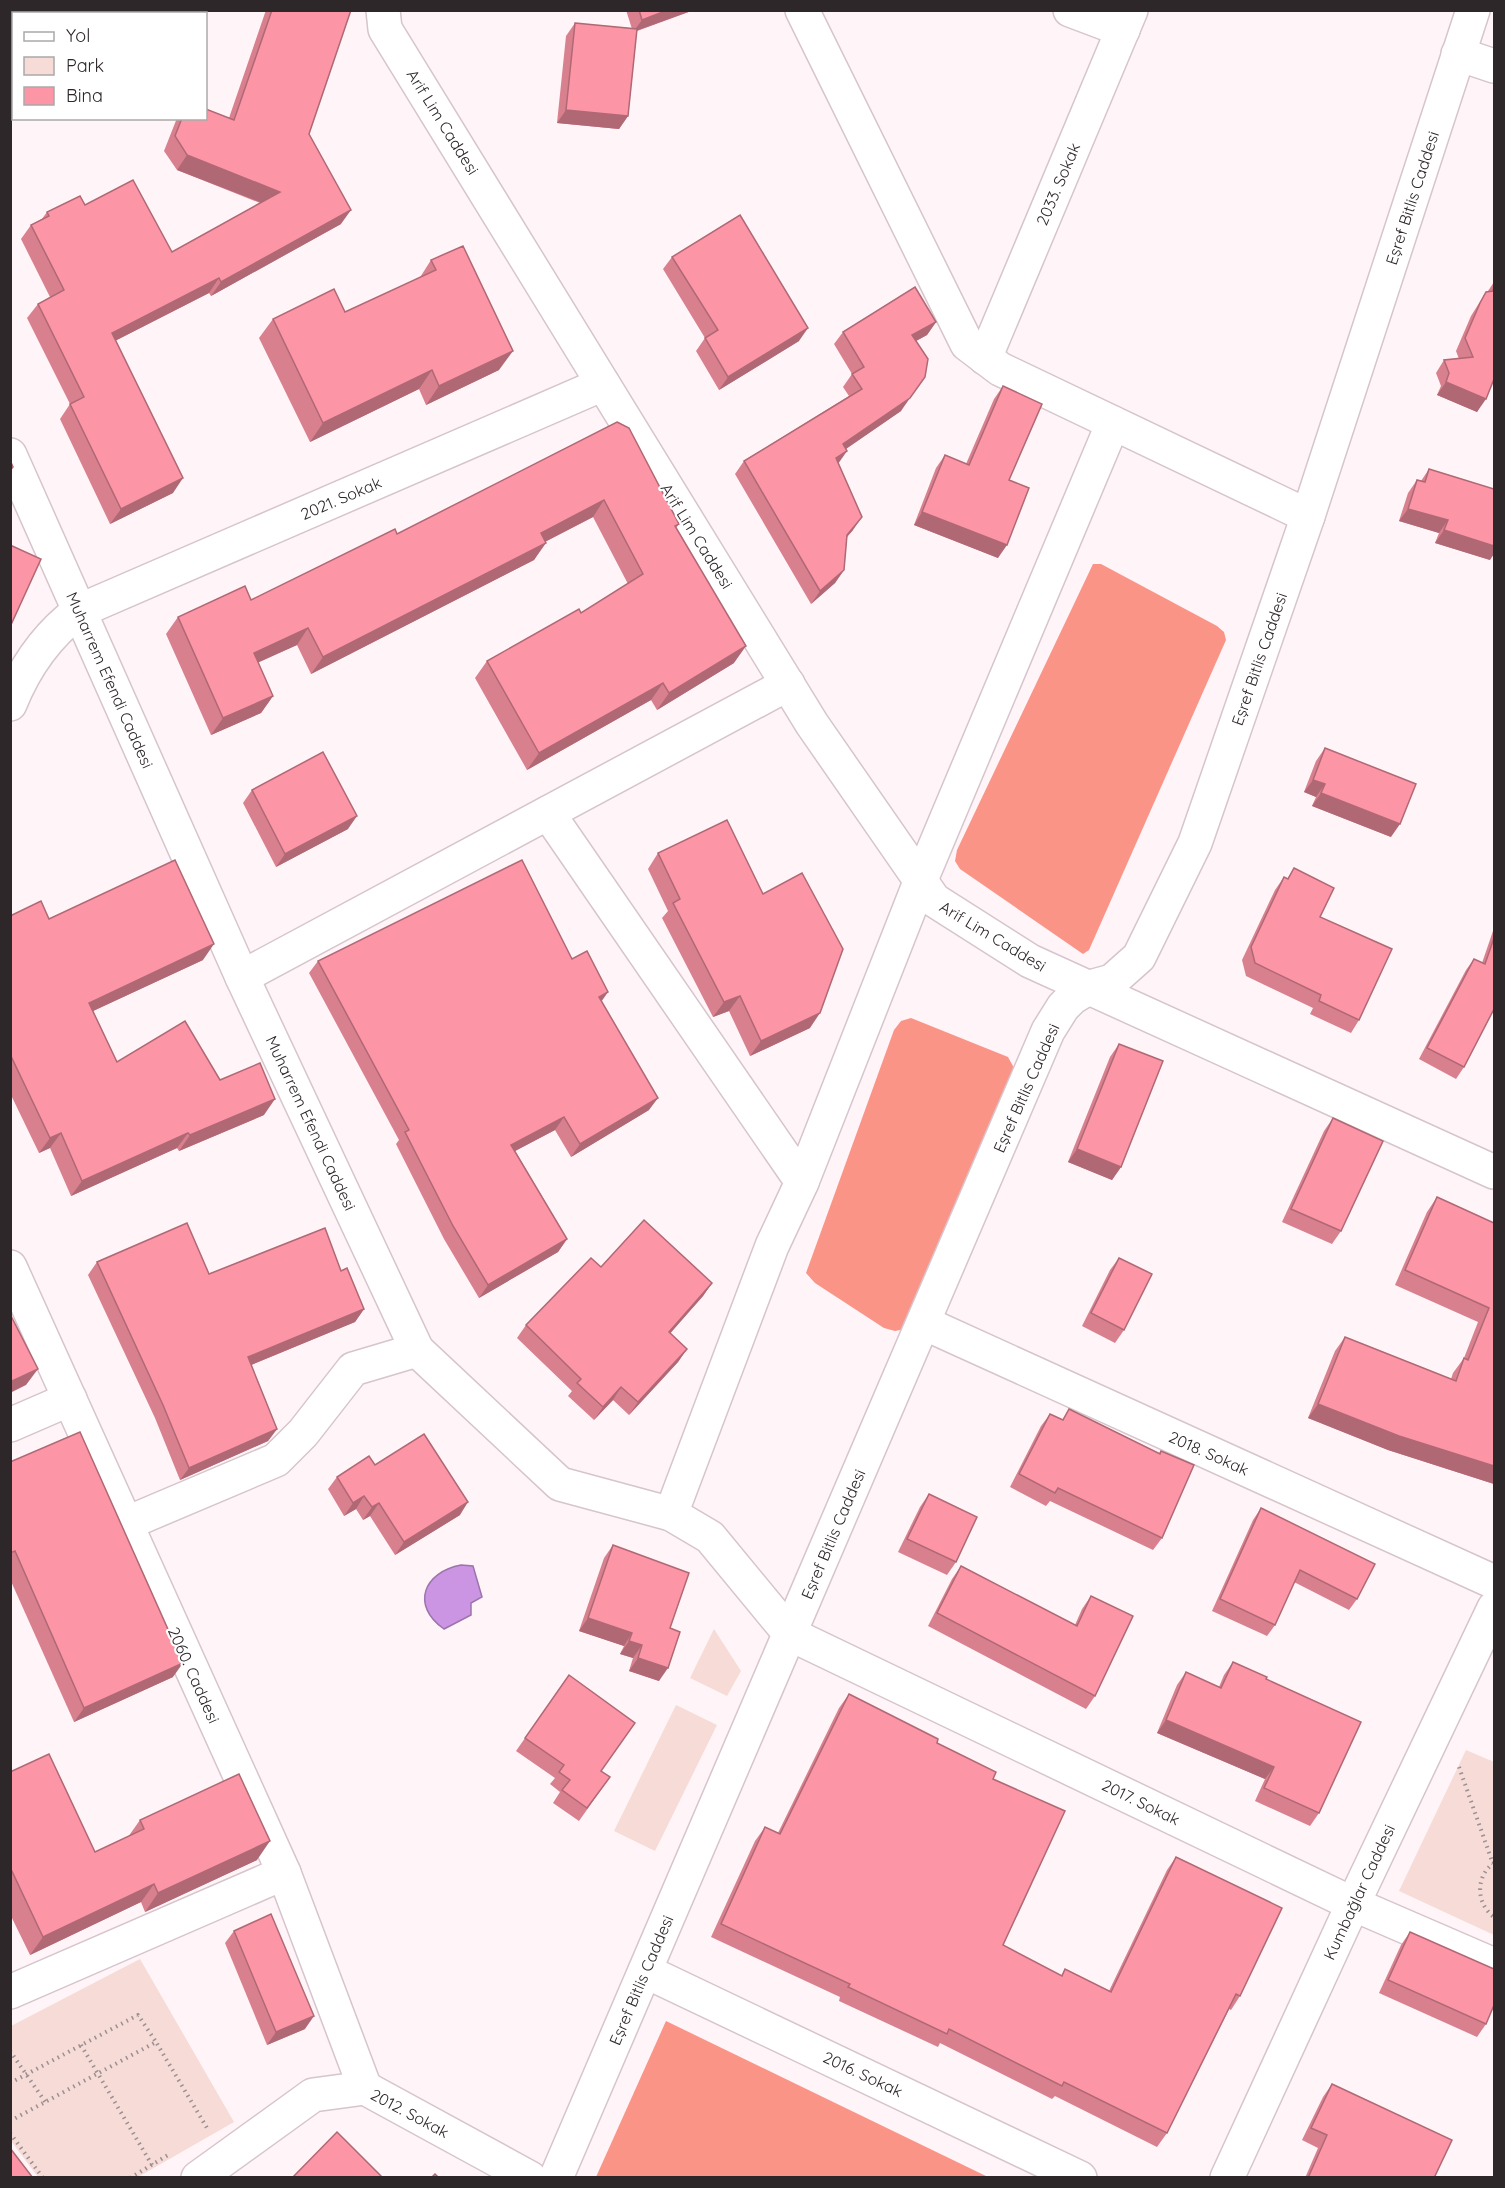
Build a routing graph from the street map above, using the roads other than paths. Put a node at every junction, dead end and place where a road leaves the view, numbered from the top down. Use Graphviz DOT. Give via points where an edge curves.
graph roads {
  1 [pos="383,10"];
  2 [pos="802,10"];
  3 [pos="1070,10"];
  4 [pos="1473,10"];
  5 [pos="1127,20"];
  6 [pos="1458,54"];
  7 [pos="1494,66"];
  8 [pos="985,358"];
  9 [pos="603,384"];
  10 [pos="1113,423"];
  11 [pos="10,455"];
  12 [pos="1308,516"];
  13 [pos="79,611"];
  14 [pos="788,684"];
  15 [pos="10,704"];
  16 [pos="548,813"];
  17 [pos="920,882"];
  18 [pos="242,977"];
  19 [pos="1090,987"];
  20 [pos="1494,1172"];
  21 [pos="802,1182"];
  22 [pos="10,1267"];
  23 [pos="924,1323"];
  24 [pos="417,1350"];
  25 [pos="70,1399"];
  26 [pos="10,1425"];
  27 [pos="671,1514"];
  28 [pos="125,1524"];
  29 [pos="1494,1582"];
  30 [pos="1494,1608"];
  31 [pos="790,1634"];
  32 [pos="284,1873"];
  33 [pos="1353,1904"];
  34 [pos="1494,1965"];
  35 [pos="645,1971"];
  36 [pos="10,1992"];
  37 [pos="365,2088"];
  38 [pos="198,2178"];
  39 [pos="530,2178"];
  40 [pos="556,2178"];
  41 [pos="1080,2178"];
  42 [pos="1227,2178"];
  1 -- 9 [label="street, Arif Lim Caddesi" via="385,29"];
  2 -- 8 [label="street" via="967,344"];
  3 -- 5 [label="street"];
  4 -- 6 [label="street, Eşref Bitlis Caddesi"];
  5 -- 8 [label="street, 2033. Sokak"];
  6 -- 7 [label="street"];
  6 -- 12 [label="street, Eşref Bitlis Caddesi"];
  8 -- 10 [label="street" via="1000,369"];
  9 -- 13 [label="street, 2021. Sokak"];
  9 -- 14 [label="street, Arif Lim Caddesi"];
  10 -- 12 [label="street"];
  10 -- 17 [label="street"];
  11 -- 13 [label="street, Muharrem Efendi Caddesi"];
  12 -- 19 [label="street, Eşref Bitlis Caddesi" via="1195,843 1140,957 1112,981"];
  13 -- 15 [label="street, 2021. Sokak" via="57,627 44,643"];
  13 -- 18 [label="street, Muharrem Efendi Caddesi"];
  14 -- 16 [label="street"];
  14 -- 17 [label="street, Arif Lim Caddesi"];
  16 -- 18 [label="street"];
  16 -- 21 [label="street"];
  17 -- 19 [label="street, Arif Lim Caddesi" via="934,900 1030,961"];
  17 -- 21 [label="street"];
  18 -- 24 [label="street, Muharrem Efendi Caddesi"];
  19 -- 20 [label="street, Arif Lim Caddesi"];
  19 -- 23 [label="street, Eşref Bitlis Caddesi" via="1063,1007 1048,1031"];
  21 -- 27 [label="street" via="772,1246"];
  22 -- 25 [label="street, 2060. Caddesi"];
  23 -- 29 [label="street, 2018. Sokak"];
  23 -- 31 [label="street, Eşref Bitlis Caddesi"];
  24 -- 27 [label="street, Muharrem Efendi Caddesi" via="560,1484"];
  24 -- 28 [label="street" via="353,1369 303,1433 276,1460"];
  25 -- 26 [label="street"];
  25 -- 28 [label="street, 2060. Caddesi"];
  27 -- 31 [label="street, Muharrem Efendi Caddesi" via="710,1537"];
  28 -- 32 [label="street, 2060. Caddesi"];
  30 -- 33 [label="street, Kumbağlar Caddesi"];
  31 -- 33 [label="street, 2017. Sokak"];
  31 -- 35 [label="street, Eşref Bitlis Caddesi"];
  32 -- 36 [label="street"];
  32 -- 37 [label="street, 2060. Caddesi"];
  33 -- 34 [label="street, 2017. Sokak"];
  33 -- 42 [label="street, Kumbağlar Caddesi"];
  35 -- 40 [label="street, Eşref Bitlis Caddesi"];
  35 -- 41 [label="street, 2016. Sokak"];
  37 -- 38 [label="street, 2012. Sokak" via="313,2095"];
  37 -- 39 [label="street, 2012. Sokak"];
}
